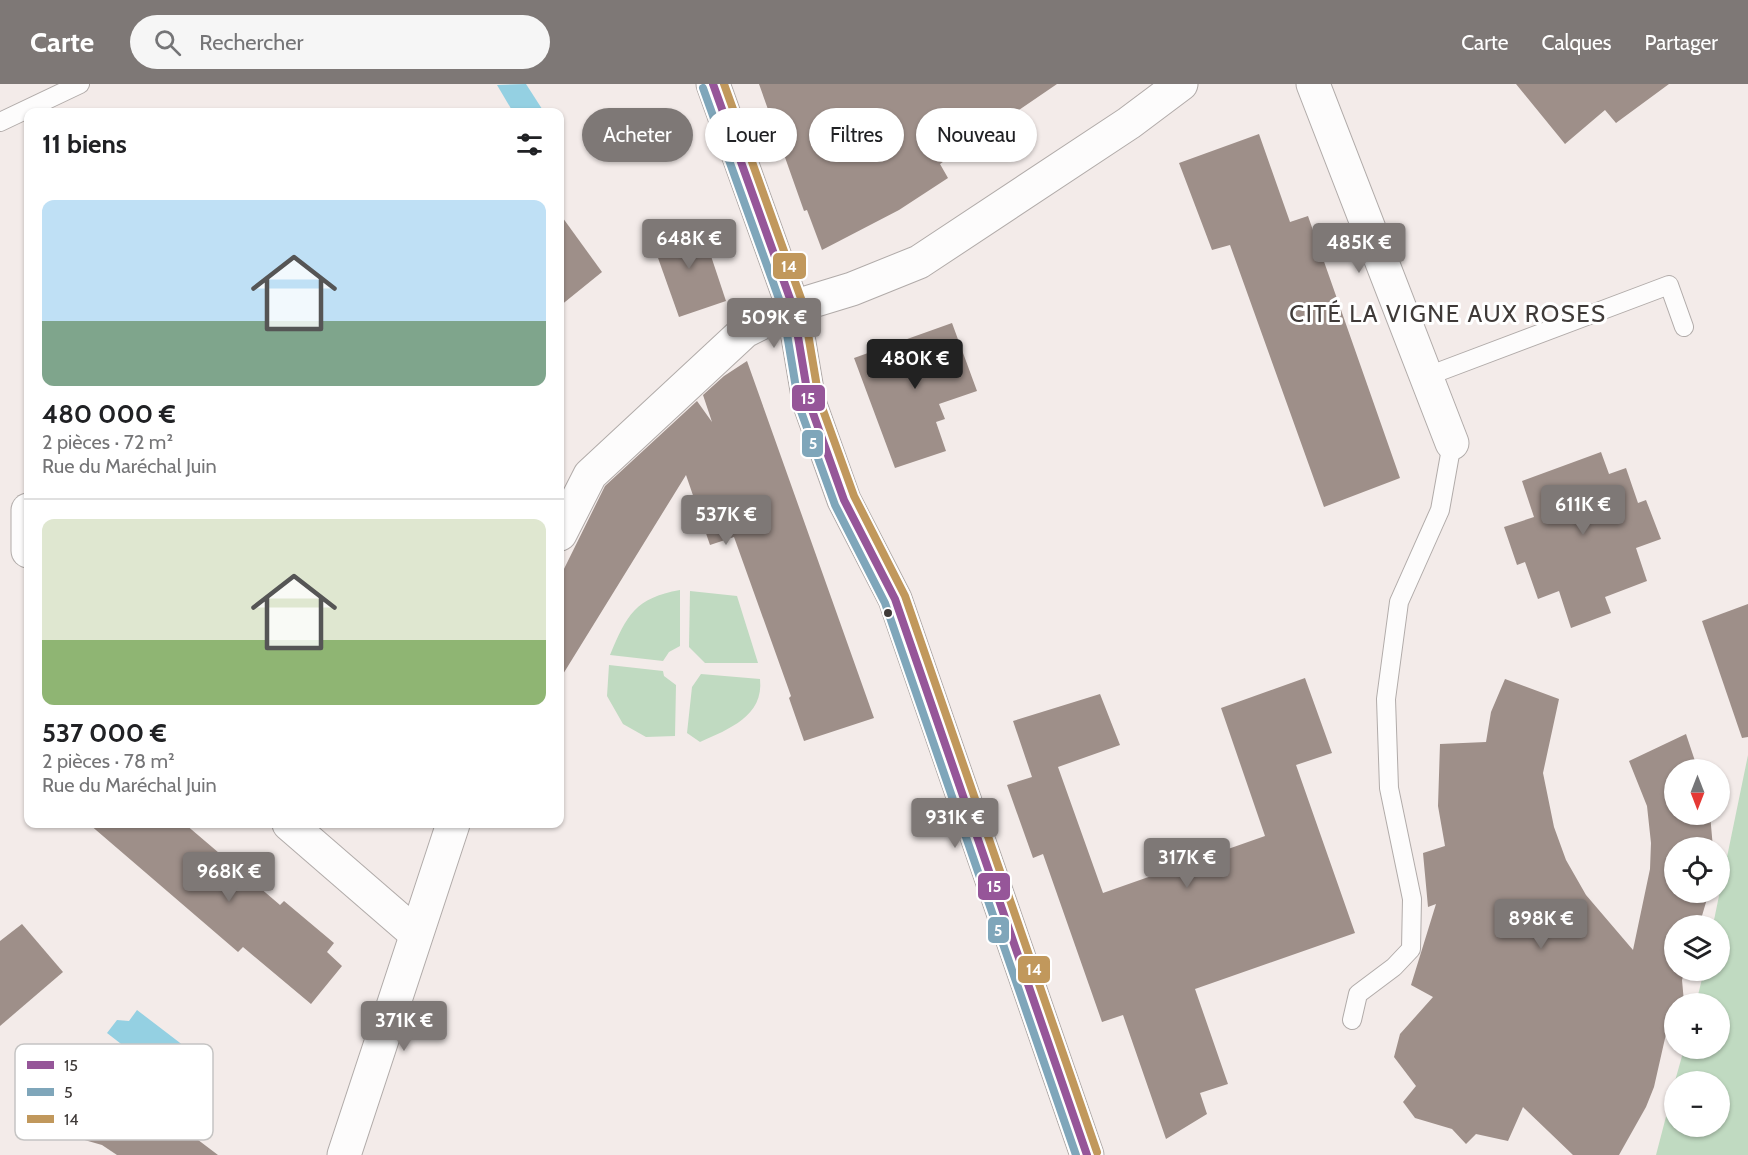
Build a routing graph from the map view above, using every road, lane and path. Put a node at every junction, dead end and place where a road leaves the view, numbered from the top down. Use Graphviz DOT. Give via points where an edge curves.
graph roads {
  1 [pos="80,84"];
  2 [pos="713,84"];
  3 [pos="1181,84"];
  4 [pos="1313,84"];
  5 [pos="29,108"];
  6 [pos="24,111"];
  7 [pos="0,122"];
  8 [pos="794,307"];
  9 [pos="1684,327"];
  10 [pos="1425,377"];
  11 [pos="1452,443"];
  12 [pos="564,526"];
  13 [pos="294,828"];
  14 [pos="452,828"];
  15 [pos="416,934"];
  16 [pos="1352,1020"];
  17 [pos="344,1155"];
  18 [pos="1087,1155"];
  1 -- 5 [label="lane"];
  2 -- 8 [label="street"];
  3 -- 8 [label="street" via="1129,123 919,262"];
  4 -- 10 [label="street"];
  6 -- 7 [label="lane"];
  8 -- 12 [label="street" via="745,331 590,475"];
  8 -- 18 [label="street" via="809,402 844,500 895,599"];
  9 -- 10 [label="lane" via="1669,285"];
  10 -- 11 [label="street"];
  11 -- 16 [label="lane" via="1440,510 1399,602 1386,699 1389,788 1412,898 1410,949 1394,967 1358,994"];
  13 -- 15 [label="street"];
  14 -- 15 [label="street"];
  15 -- 17 [label="street"];
}
